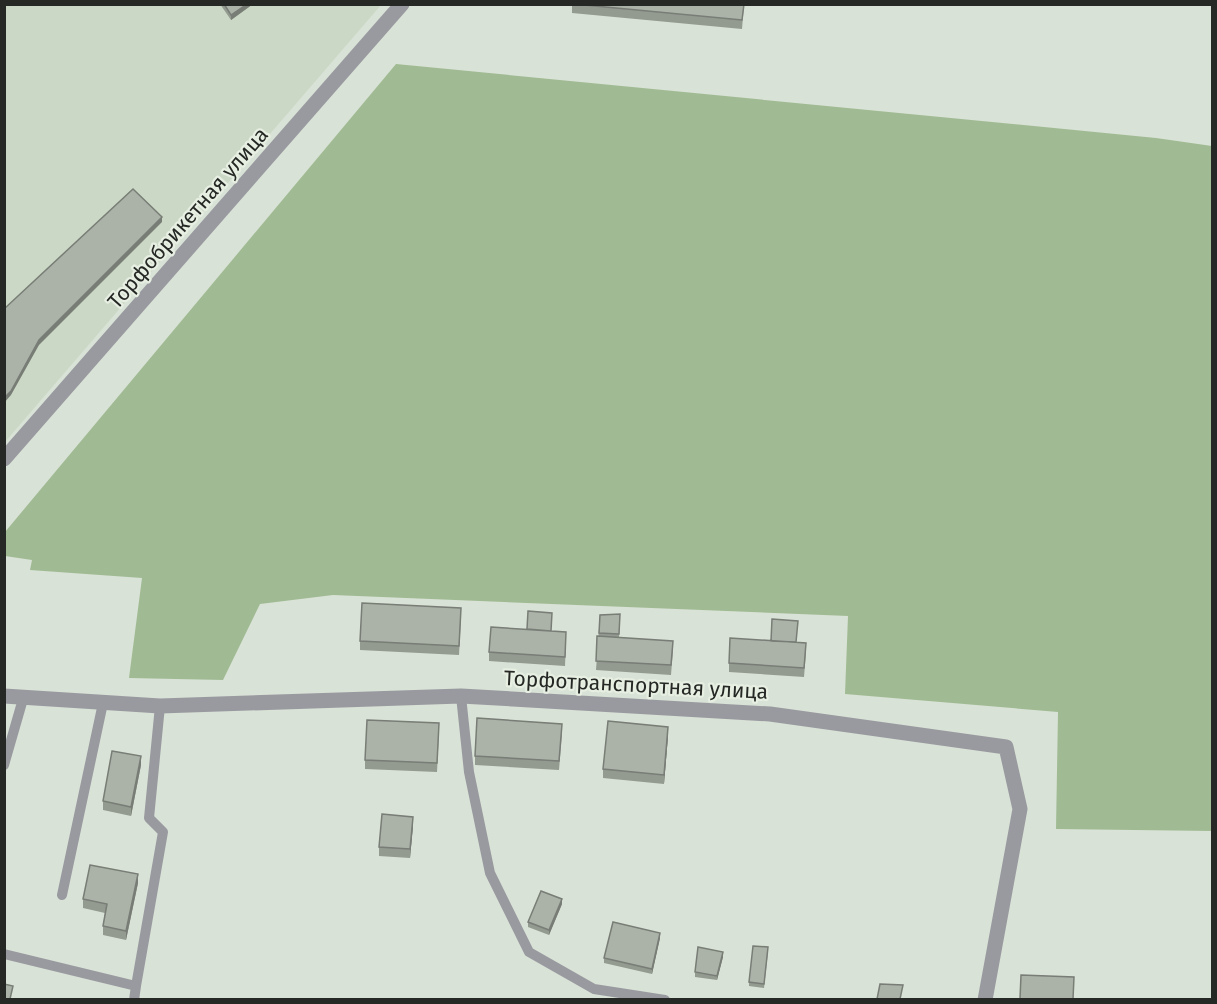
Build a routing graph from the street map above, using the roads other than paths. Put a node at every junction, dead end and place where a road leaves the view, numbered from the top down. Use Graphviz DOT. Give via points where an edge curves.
graph roads {
  1 [pos="402,4"];
  2 [pos="4,459"];
  3 [pos="4,696"];
  4 [pos="461,696"];
  5 [pos="23,699"];
  6 [pos="103,703"];
  7 [pos="160,706"];
  8 [pos="4,765"];
  9 [pos="62,895"];
  10 [pos="4,954"];
  11 [pos="136,986"];
  12 [pos="134,999"];
  13 [pos="665,999"];
  14 [pos="985,999"];
  1 -- 2 [label="street, Торфобрикетная улица"];
  3 -- 5 [label="street, Торфотранспортная улица"];
  4 -- 7 [label="street, Торфотранспортная улица"];
  4 -- 13 [label="lane" via="469,772 490,873 529,952 594,989"];
  4 -- 14 [label="street, Торфотранспортная улица" via="770,714 1006,747 1020,809"];
  5 -- 6 [label="street, Торфотранспортная улица"];
  5 -- 8 [label="lane"];
  6 -- 7 [label="street, Торфотранспортная улица"];
  6 -- 9 [label="lane"];
  7 -- 11 [label="lane" via="149,818 163,832"];
  10 -- 11 [label="lane"];
  11 -- 12 [label="lane"];
}
